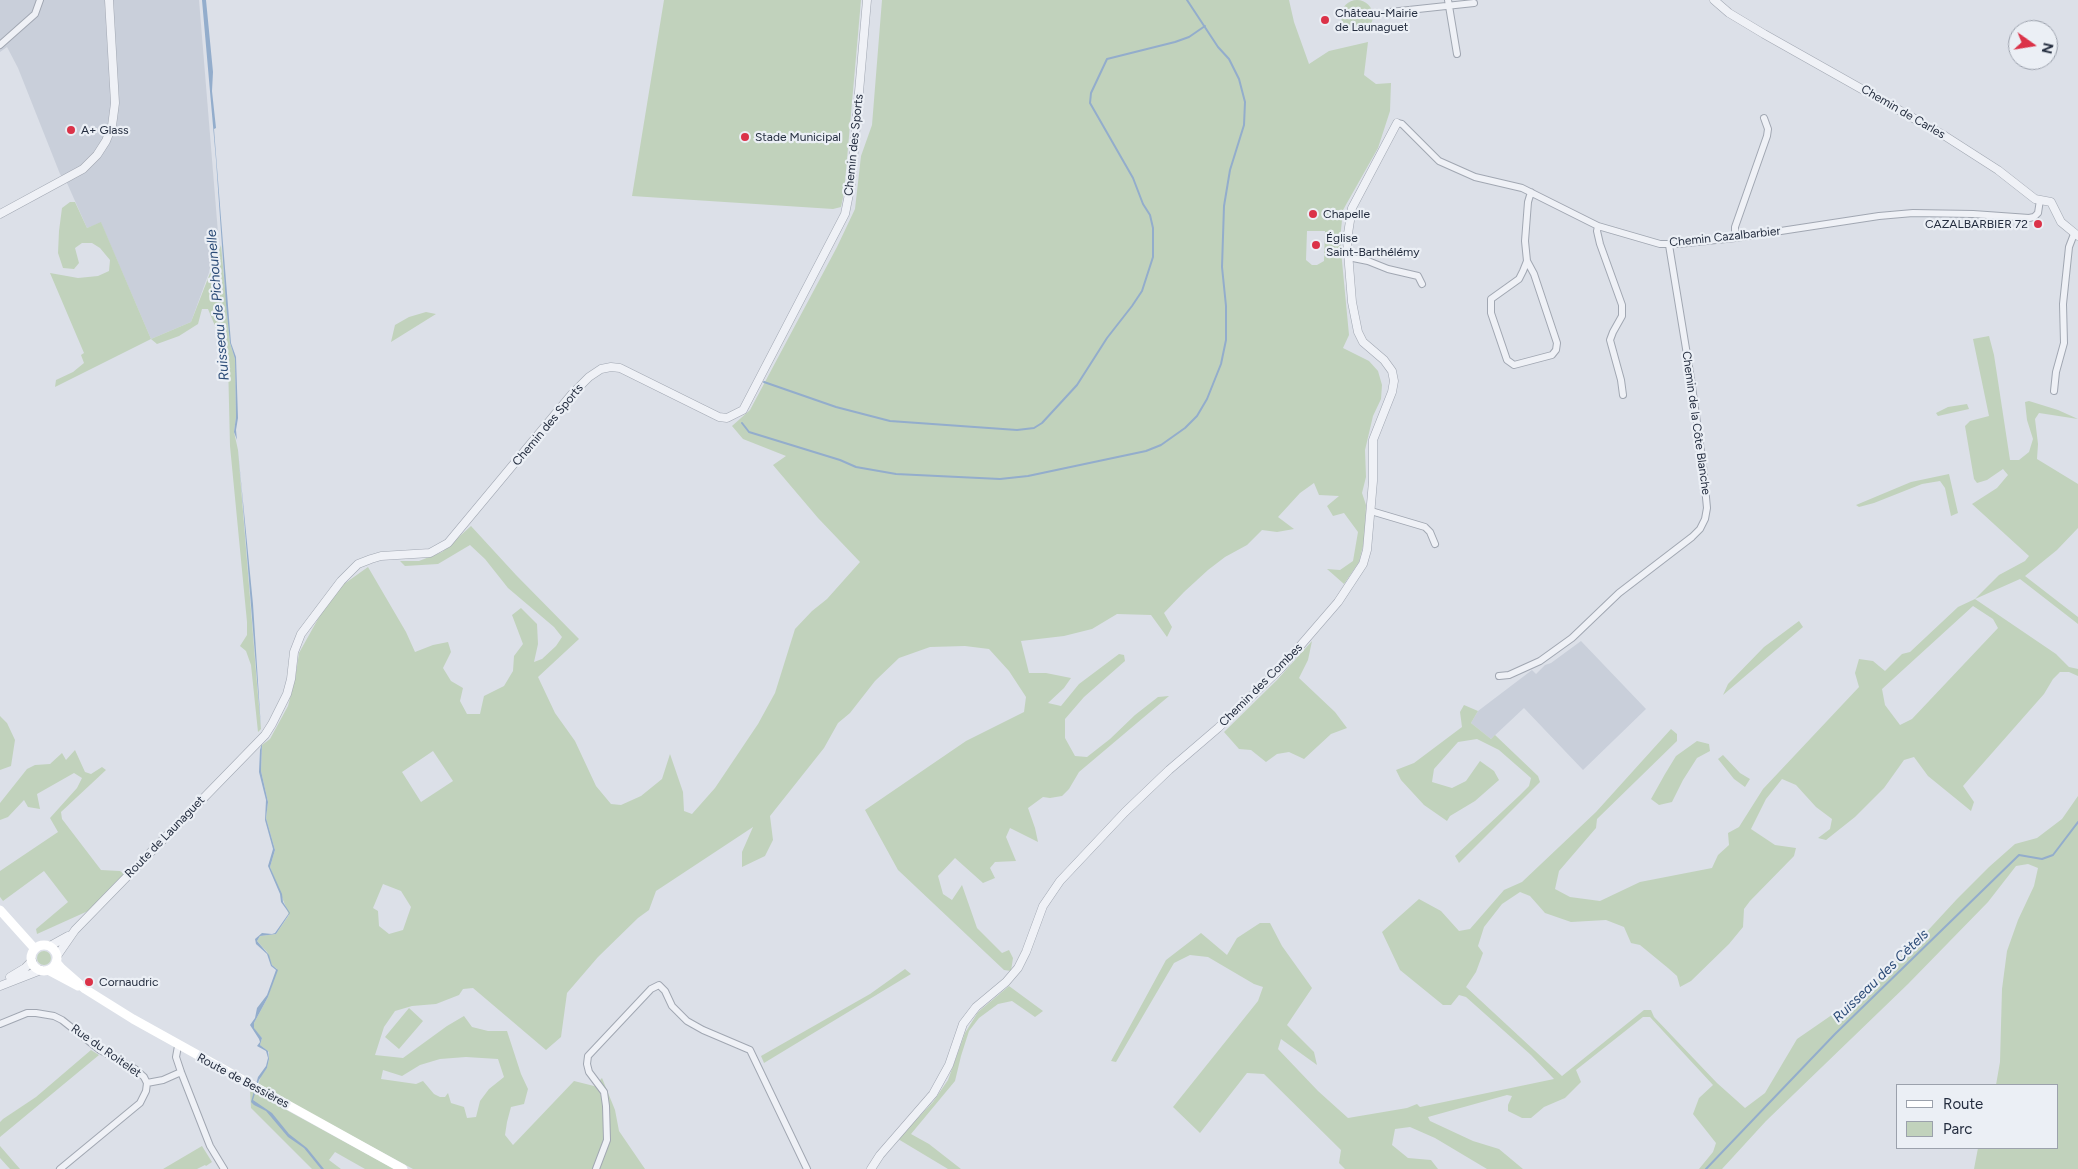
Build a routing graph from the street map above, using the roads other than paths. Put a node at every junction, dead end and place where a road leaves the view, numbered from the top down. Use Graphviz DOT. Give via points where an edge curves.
graph roads {
  1 [pos="40,0"];
  2 [pos="108,0"];
  3 [pos="867,0"];
  4 [pos="1714,0"];
  5 [pos="1448,3"];
  6 [pos="1474,3"];
  7 [pos="1390,12"];
  8 [pos="0,45"];
  9 [pos="1457,54"];
  10 [pos="1764,118"];
  11 [pos="1397,123"];
  12 [pos="1531,192"];
  13 [pos="2040,200"];
  14 [pos="0,214"];
  15 [pos="1598,226"];
  16 [pos="2076,235"];
  17 [pos="1735,238"];
  18 [pos="1669,245"];
  19 [pos="1348,257"];
  20 [pos="1527,261"];
  21 [pos="1422,284"];
  22 [pos="2054,391"];
  23 [pos="1623,395"];
  24 [pos="1371,511"];
  25 [pos="1435,544"];
  26 [pos="1499,676"];
  27 [pos="256,744"];
  28 [pos="0,910"];
  29 [pos="75,930"];
  30 [pos="50,946"];
  31 [pos="35,949"];
  32 [pos="57,959"];
  33 [pos="32,961"];
  34 [pos="44,970"];
  35 [pos="0,985"];
  36 [pos="85,989"];
  37 [pos="0,1024"];
  38 [pos="178,1046"];
  39 [pos="181,1072"];
  40 [pos="147,1083"];
  41 [pos="60,1169"];
  42 [pos="224,1169"];
  43 [pos="404,1169"];
  44 [pos="596,1169"];
  45 [pos="807,1169"];
  46 [pos="871,1169"];
  1 -- 8 [label="street" via="35,14"];
  2 -- 14 [label="street" via="115,103 112,126 106,140 97,155 82,169"];
  3 -- 27 [label="street, Chemin des Sports" via="852,175 845,214 743,410 734,416 719,417 620,368 610,367 589,377 448,543 430,553 371,559 358,564 341,581 301,634 294,652 287,694 272,724"];
  4 -- 13 [label="street, Chemin de Carles" via="1764,34 1946,136"];
  5 -- 6 [label="street"];
  5 -- 7 [label="street"];
  5 -- 9 [label="street"];
  10 -- 17 [label="street" via="1767,136"];
  11 -- 12 [label="street, Chemin Cazalbarbier" via="1402,124 1439,161 1475,177"];
  11 -- 19 [label="street, Chemin des Combes" via="1352,208 1347,234"];
  12 -- 15 [label="street, Chemin Cazalbarbier"];
  12 -- 20 [label="street" via="1525,241"];
  13 -- 16 [label="street, Chemin de Carles" via="2054,204 2061,222"];
  13 -- 17 [label="street, Chemin Cazalbarbier" via="2038,213 2029,218 1913,213"];
  15 -- 18 [label="street, Chemin Cazalbarbier"];
  15 -- 23 [label="street" via="1600,244 1622,306 1622,316 1610,340"];
  16 -- 22 [label="street" via="2069,247 2063,304 2064,343"];
  17 -- 18 [label="street, Chemin Cazalbarbier"];
  18 -- 26 [label="street, Chemin de la Côte Blanche" via="1702,456 1705,519 1692,537 1619,593 1572,638 1540,661"];
  19 -- 21 [label="street" via="1418,276"];
  19 -- 24 [label="street, Chemin des Combes" via="1358,332 1363,342 1384,360 1394,381 1373,440"];
  20 -- 20 [label="street" via="1520,279 1491,299 1491,313 1507,360 1514,365 1552,355 1557,343"];
  24 -- 25 [label="street" via="1424,527"];
  24 -- 46 [label="street, Chemin des Combes" via="1363,564 1338,602 1281,668 1125,812 1060,881 1043,906 1018,968 976,1007 963,1024 949,1065 933,1094"];
  27 -- 29 [label="street, Route de Launaguet"];
  28 -- 31 [label="main road"];
  29 -- 30 [label="street, Route de Launaguet"];
  29 -- 32 [label="street, Route de Launaguet"];
  30 -- 31 [label="main road"];
  30 -- 32 [label="main road"];
  31 -- 33 [label="main road"];
  32 -- 34 [label="main road"];
  32 -- 36 [label="main road, Route de Bessières"];
  33 -- 34 [label="main road"];
  33 -- 35 [label="street"];
  34 -- 35 [label="street"];
  34 -- 36 [label="main road, Route de Bessières"];
  36 -- 38 [label="main road, Route de Bessières"];
  37 -- 40 [label="street, Rue du Roitelet" via="27,1013 54,1016 100,1050 135,1069"];
  38 -- 39 [label="street" via="176,1056"];
  38 -- 43 [label="main road, Route de Bessières"];
  39 -- 40 [label="street, Rue du Roitelet"];
  39 -- 42 [label="street" via="210,1146"];
  40 -- 41 [label="street" via="140,1103"];
  44 -- 45 [label="street" via="607,1140 607,1115 604,1092 590,1072 588,1056 651,989 659,985 672,1006 687,1021 750,1050"];
}
